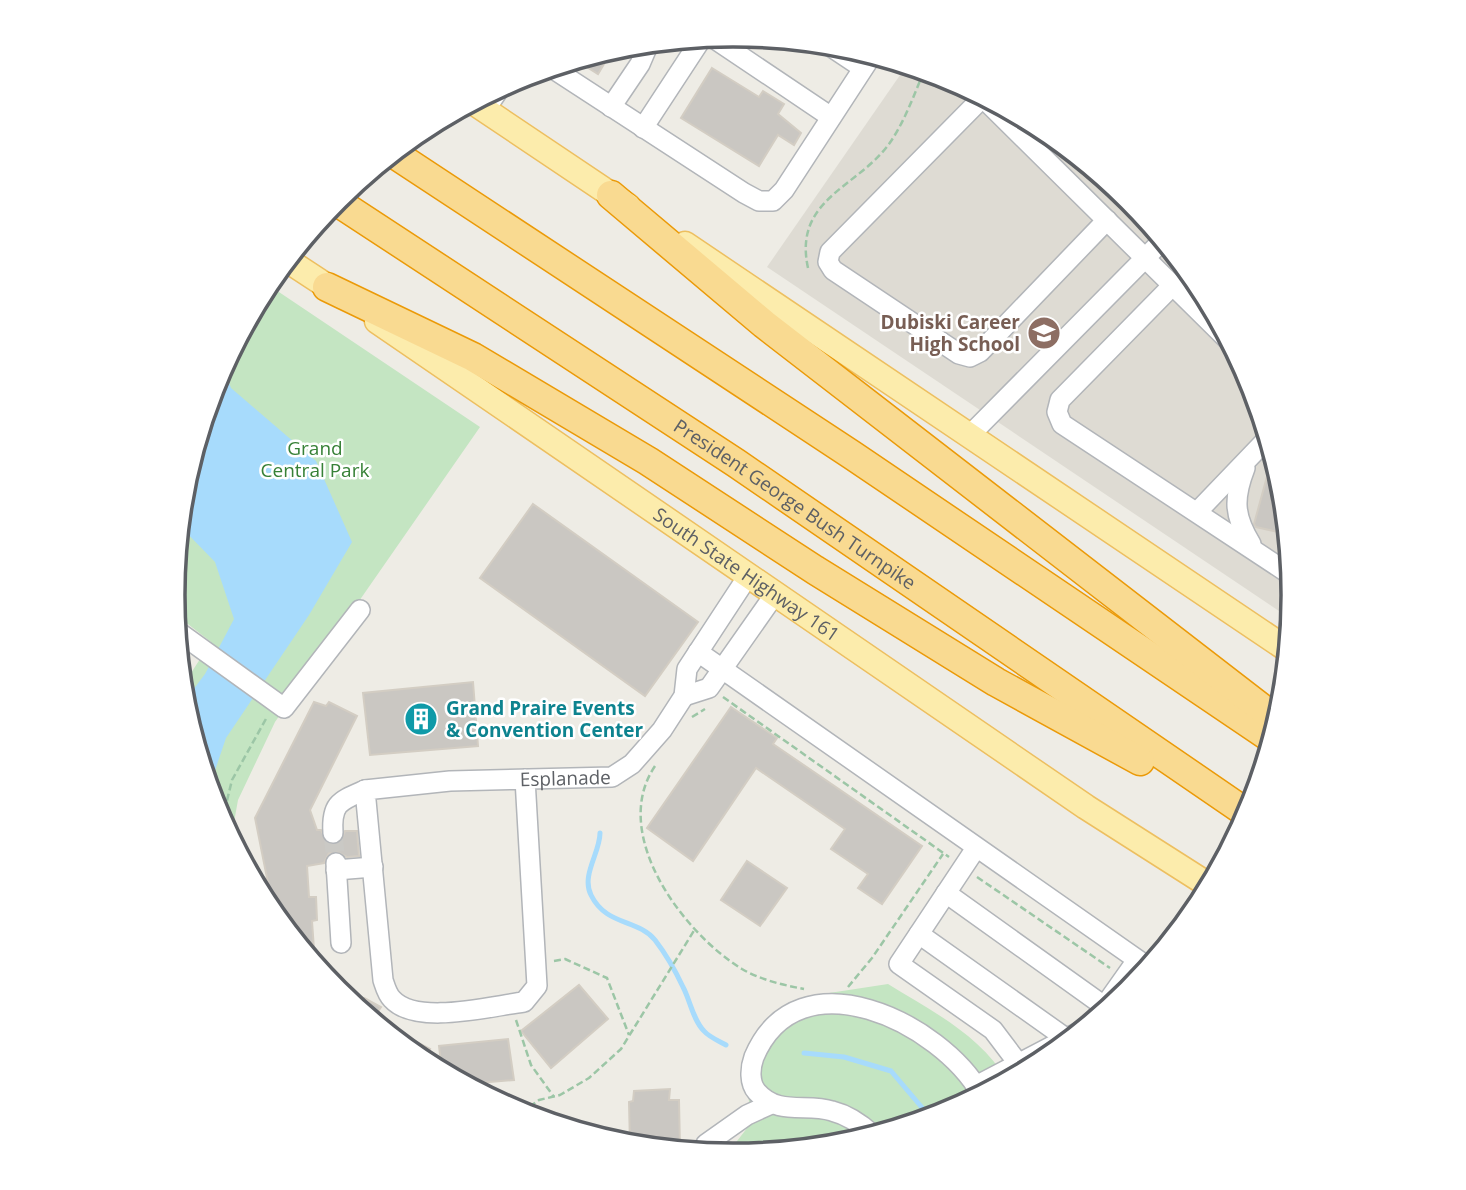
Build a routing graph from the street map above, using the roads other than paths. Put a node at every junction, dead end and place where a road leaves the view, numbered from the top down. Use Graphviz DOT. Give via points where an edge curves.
graph roads {
  1 [pos="727,47"];
  2 [pos="695,48"];
  3 [pos="644,55"];
  4 [pos="865,64"];
  5 [pos="563,74"];
  6 [pos="974,104"];
  7 [pos="611,107"];
  8 [pos="483,108"];
  9 [pos="831,117"];
  10 [pos="1008,121"];
  11 [pos="643,128"];
  12 [pos="402,159"];
  13 [pos="611,195"];
  14 [pos="346,208"];
  15 [pos="1107,220"];
  16 [pos="1156,247"];
  17 [pos="1146,258"];
  18 [pos="296,266"];
  19 [pos="1173,285"];
  20 [pos="327,286"];
  21 [pos="1204,316"];
  22 [pos="969,436"];
  23 [pos="1260,446"];
  24 [pos="1249,458"];
  25 [pos="1198,511"];
  26 [pos="1256,551"];
  27 [pos="1280,568"];
  28 [pos="748,576"];
  29 [pos="775,594"];
  30 [pos="360,610"];
  31 [pos="186,630"];
  32 [pos="1278,644"];
  33 [pos="698,652"];
  34 [pos="723,669"];
  35 [pos="684,696"];
  36 [pos="1268,712"];
  37 [pos="1263,733"];
  38 [pos="525,779"];
  39 [pos="365,790"];
  40 [pos="1238,807"];
  41 [pos="1234,815"];
  42 [pos="333,832"];
  43 [pos="976,848"];
  44 [pos="373,867"];
  45 [pos="1200,880"];
  46 [pos="946,893"];
  47 [pos="919,934"];
  48 [pos="341,943"];
  49 [pos="1140,962"];
  50 [pos="1094,1007"];
  51 [pos="1066,1030"];
  52 [pos="1018,1062"];
  53 [pos="976,1085"];
  54 [pos="771,1104"];
  55 [pos="863,1127"];
  56 [pos="708,1142"];
  1 -- 9 [label="street"];
  2 -- 11 [label="street"];
  3 -- 7 [label="street"];
  4 -- 9 [label="street"];
  5 -- 7 [label="street"];
  6 -- 15 [label="street" via="830,252 828,262 833,270 970,357 980,352"];
  7 -- 11 [label="street"];
  8 -- 13 [label="main road"];
  9 -- 11 [label="street" via="773,201 759,201 744,193"];
  10 -- 15 [label="street"];
  12 -- 37 [label="highway"];
  13 -- 22 [label="main road"];
  13 -- 36 [label="highway" via="764,324"];
  14 -- 40 [label="highway, President George Bush Turnpike" via="736,463"];
  15 -- 17 [label="street"];
  16 -- 17 [label="street"];
  17 -- 19 [label="street"];
  17 -- 22 [label="street"];
  18 -- 20 [label="main road, South State Highway 161"];
  19 -- 21 [label="street"];
  19 -- 25 [label="street" via="1060,400 1057,412 1062,424"];
  20 -- 28 [label="main road, South State Highway 161"];
  20 -- 41 [label="highway" via="472,357 648,461 996,682"];
  22 -- 32 [label="main road"];
  23 -- 24 [label="street"];
  24 -- 25 [label="street"];
  24 -- 26 [label="street" via="1234,507"];
  25 -- 26 [label="street"];
  26 -- 27 [label="street"];
  28 -- 29 [label="main road, South State Highway 161"];
  28 -- 33 [label="street"];
  29 -- 34 [label="street"];
  29 -- 45 [label="main road, South State Highway 161"];
  30 -- 31 [label="street" via="280,705 197,647"];
  33 -- 34 [label="street"];
  33 -- 35 [label="street" via="687,669"];
  34 -- 35 [label="street" via="709,688"];
  34 -- 43 [label="street"];
  35 -- 38 [label="street, Esplanade" via="632,764 612,777"];
  38 -- 39 [label="street, Esplanade"];
  38 -- 44 [label="street" via="537,986 524,1002 429,1014 390,998 383,980"];
  39 -- 42 [label="street" via="341,800 332,815"];
  39 -- 44 [label="street"];
  43 -- 46 [label="street"];
  43 -- 49 [label="street"];
  44 -- 48 [label="street" via="336,867"];
  46 -- 47 [label="street"];
  46 -- 50 [label="street"];
  47 -- 51 [label="street"];
  47 -- 52 [label="street" via="899,964 993,1030"];
  53 -- 54 [label="street" via="970,1074 920,1035 883,1014 852,1004 812,1004 783,1016 760,1044 750,1068 755,1090"];
  54 -- 55 [label="street" via="831,1110"];
  54 -- 56 [label="street"];
}
